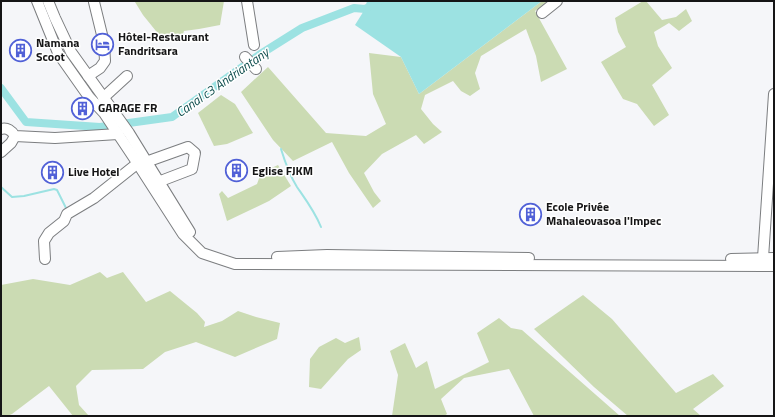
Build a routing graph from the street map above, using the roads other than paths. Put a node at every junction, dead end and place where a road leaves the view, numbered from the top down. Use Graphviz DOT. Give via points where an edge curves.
graph roads {
  1 [pos="36,1"];
  2 [pos="48,1"];
  3 [pos="246,1"];
  4 [pos="557,1"];
  5 [pos="94,2"];
  6 [pos="542,13"];
  7 [pos="254,45"];
  8 [pos="245,57"];
  9 [pos="256,69"];
  10 [pos="88,76"];
  11 [pos="127,76"];
  12 [pos="774,94"];
  13 [pos="103,98"];
  14 [pos="1,129"];
  15 [pos="117,133"];
  16 [pos="15,136"];
  17 [pos="1,152"];
  18 [pos="142,163"];
  19 [pos="158,182"];
  20 [pos="763,258"];
  21 [pos="774,258"];
  22 [pos="45,259"];
  23 [pos="774,266"];
  1 -- 15 [label="street" via="58,52"];
  2 -- 10 [label="street" via="71,52"];
  3 -- 7 [label="street"];
  4 -- 6 [label="street"];
  5 -- 10 [label="street" via="104,43 105,61"];
  8 -- 9 [label="street"];
  10 -- 13 [label="street"];
  11 -- 13 [label="street"];
  12 -- 20 [label="street"];
  13 -- 18 [label="street" via="128,133"];
  14 -- 16 [label="street" via="11,131"];
  15 -- 16 [label="street" via="55,138"];
  15 -- 18 [label="street"];
  16 -- 17 [label="street"];
  18 -- 19 [label="street"];
  18 -- 19 [label="street" via="188,147 195,153 192,169"];
  18 -- 22 [label="street" via="67,214 64,221 49,233 44,241"];
  18 -- 23 [label="street" via="183,234 202,254 235,264"];
  19 -- 20 [label="street" via="188,230 207,251 236,259 327,256"];
  20 -- 21 [label="street"];
}
